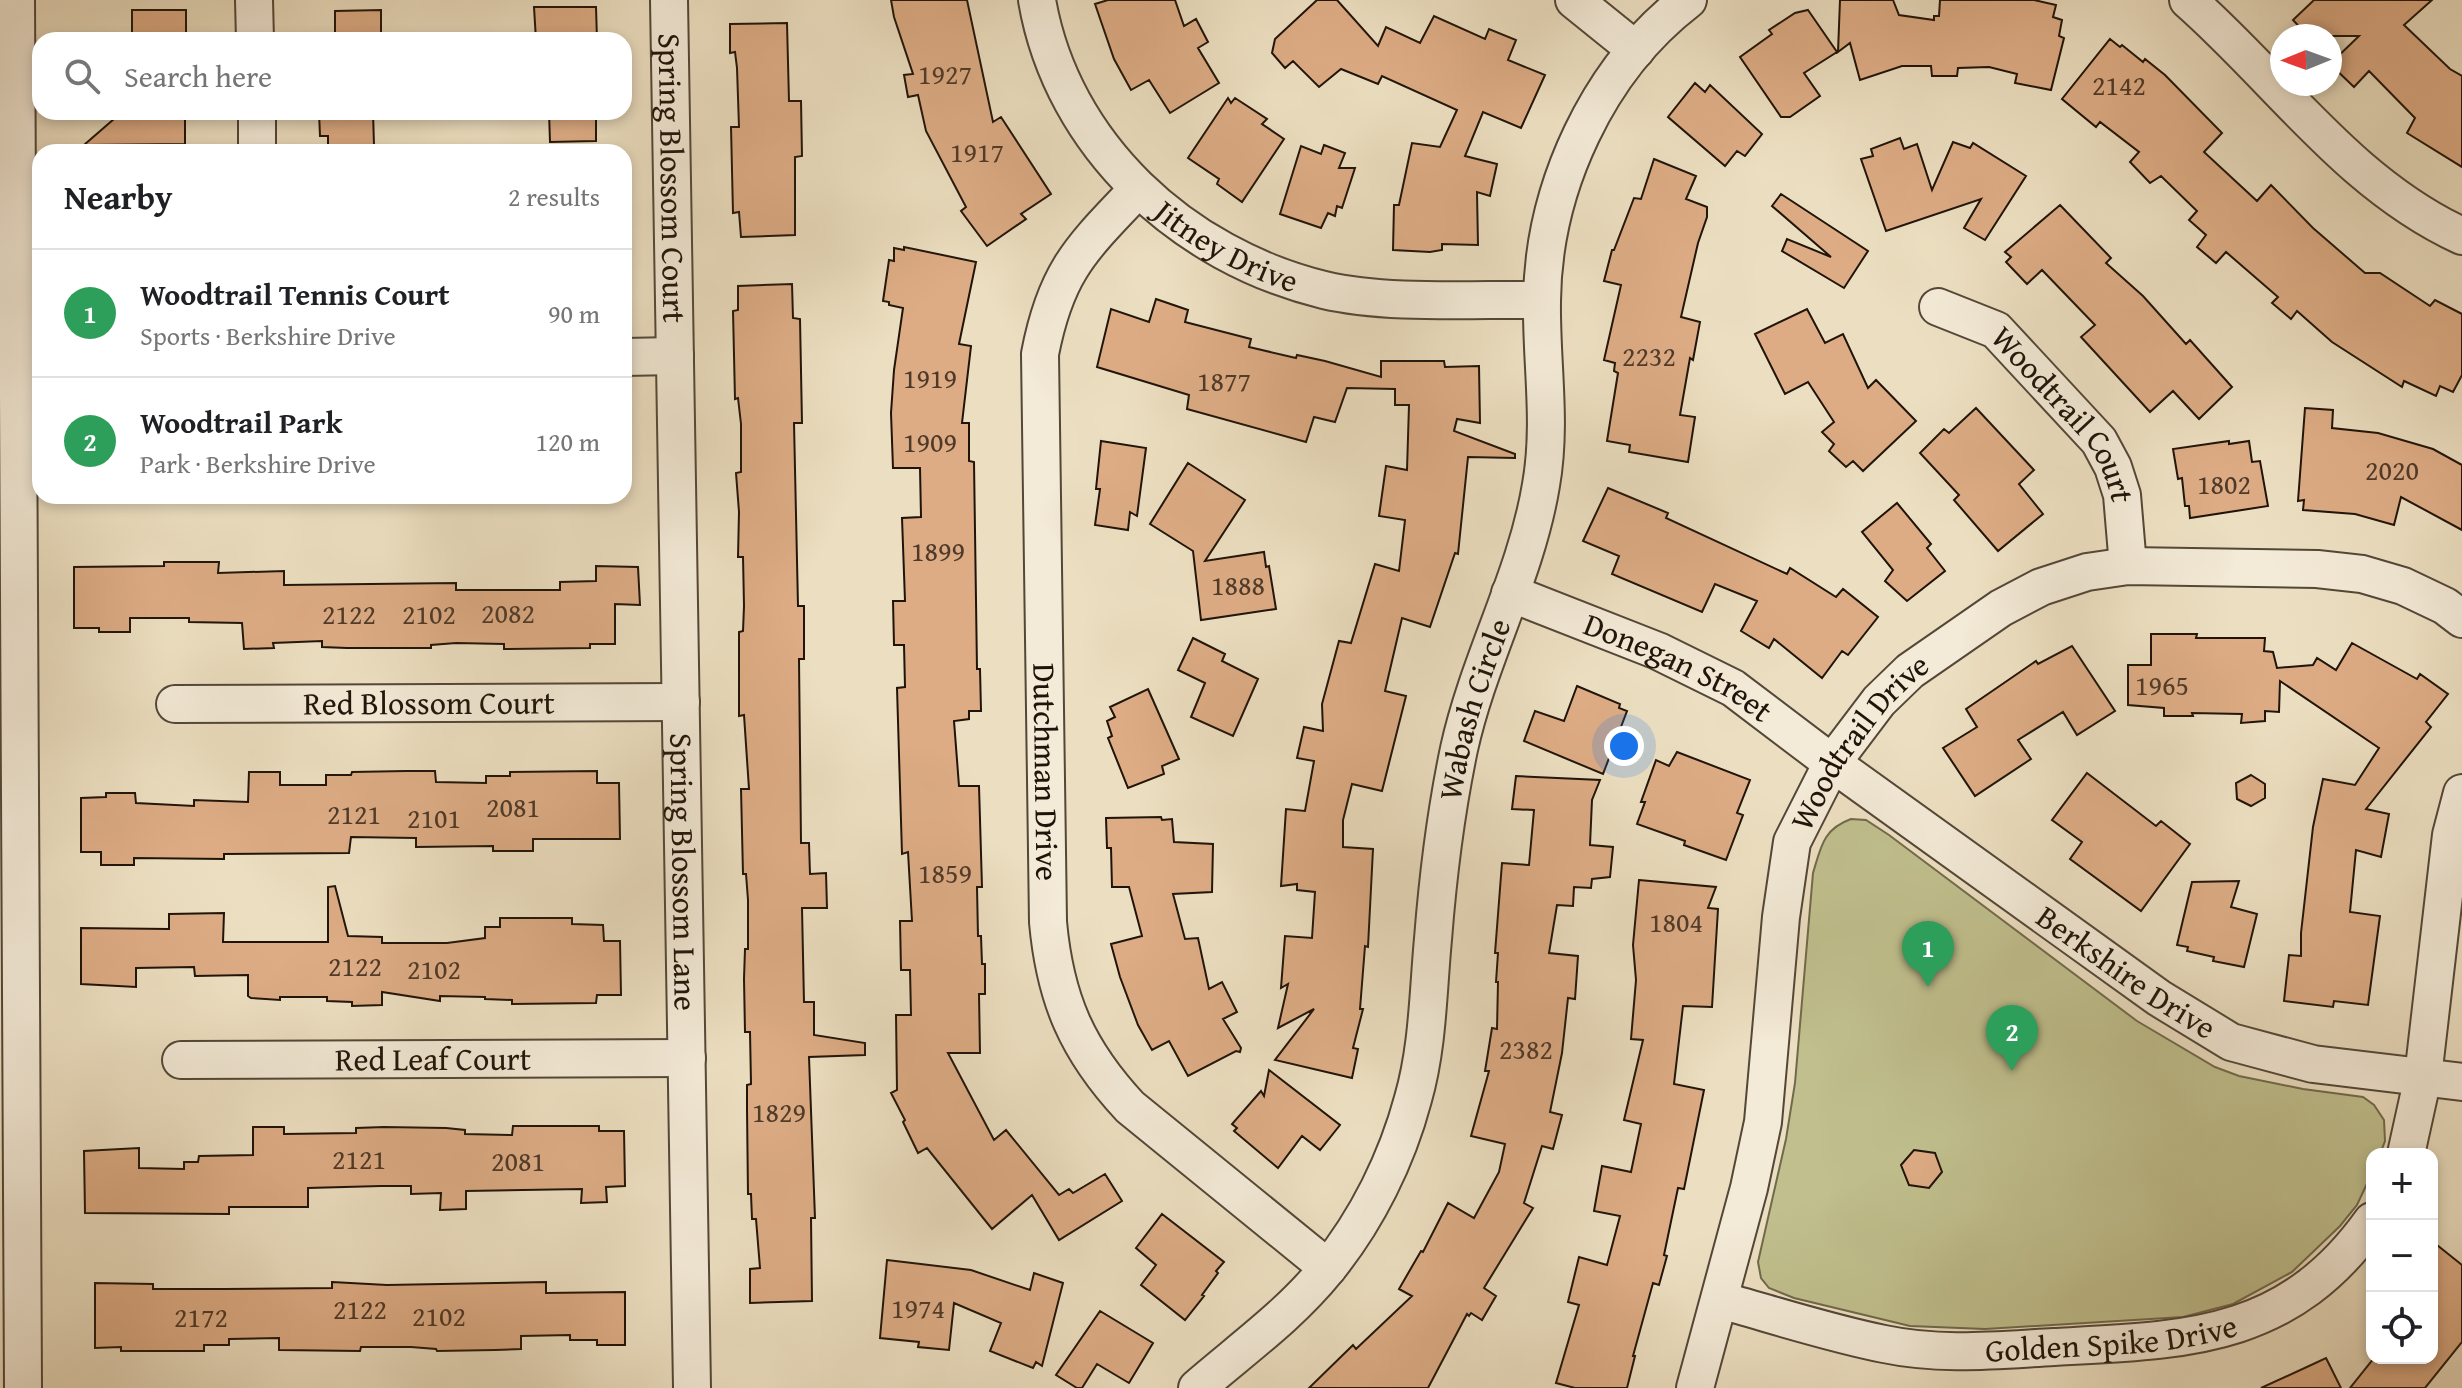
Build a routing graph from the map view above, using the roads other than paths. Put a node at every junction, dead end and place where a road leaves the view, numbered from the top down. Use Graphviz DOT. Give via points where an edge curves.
graph roads {
  1 [pos="16,0"];
  2 [pos="254,0"];
  3 [pos="669,0"];
  4 [pos="1037,0"];
  5 [pos="1574,0"];
  6 [pos="1688,0"];
  7 [pos="2188,0"];
  8 [pos="255,32"];
  9 [pos="1636,50"];
  10 [pos="257,120"];
  11 [pos="257,144"];
  12 [pos="1138,189"];
  13 [pos="2462,236"];
  14 [pos="1542,300"];
  15 [pos="1938,307"];
  16 [pos="675,356"];
  17 [pos="632,357"];
  18 [pos="29,363"];
  19 [pos="2128,566"];
  20 [pos="1510,593"];
  21 [pos="2462,619"];
  22 [pos="681,702"];
  23 [pos="175,704"];
  24 [pos="1832,763"];
  25 [pos="2462,793"];
  26 [pos="687,1058"];
  27 [pos="181,1060"];
  28 [pos="2423,1077"];
  29 [pos="2462,1082"];
  30 [pos="2407,1148"];
  31 [pos="2366,1228"];
  32 [pos="1328,1268"];
  33 [pos="1720,1300"];
  34 [pos="23,1388"];
  35 [pos="692,1388"];
  36 [pos="1197,1388"];
  37 [pos="1695,1388"];
  1 -- 18 [label="street"];
  2 -- 8 [label="street"];
  3 -- 16 [label="street, Spring Blossom Court"];
  4 -- 12 [label="street, Jitney Drive" via="1072,100 1099,144"];
  5 -- 9 [label="street"];
  6 -- 9 [label="street, Wabash Circle"];
  7 -- 13 [label="street" via="2346,159 2390,194"];
  9 -- 14 [label="street, Wabash Circle" via="1578,141 1556,199"];
  10 -- 11 [label="street"];
  12 -- 14 [label="street, Jitney Drive" via="1178,224 1224,253 1326,290 1385,298"];
  12 -- 32 [label="street, Dutchman Drive" via="1082,248 1063,277 1047,314 1040,354 1052,962 1080,1042 1104,1079 1130,1107"];
  14 -- 20 [label="street, Wabash Circle" via="1548,422 1529,539"];
  15 -- 19 [label="street, Woodtrail Court" via="1996,330 2099,441 2122,495"];
  16 -- 17 [label="street"];
  16 -- 22 [label="street, Spring Blossom Lane"];
  18 -- 34 [label="street"];
  19 -- 21 [label="street, Woodtrail Drive" via="2362,574 2403,586"];
  19 -- 24 [label="street, Woodtrail Drive" via="2041,587 2001,608 1910,671 1864,719"];
  20 -- 24 [label="street, Donegan Street" via="1658,651 1733,688"];
  20 -- 32 [label="street, Wabash Circle" via="1483,665 1455,771 1414,1097 1371,1205"];
  22 -- 23 [label="street, Red Blossom Court"];
  22 -- 26 [label="street, Spring Blossom Lane"];
  24 -- 28 [label="street, Berkshire Drive" via="2159,998 2231,1042 2313,1064"];
  24 -- 33 [label="street, Woodtrail Drive" via="1792,842 1763,1122"];
  25 -- 28 [label="street" via="2451,835"];
  26 -- 27 [label="street, Red Leaf Court"];
  26 -- 35 [label="street, Spring Blossom Lane"];
  28 -- 29 [label="street, Berkshire Drive"];
  28 -- 30 [label="street"];
  31 -- 33 [label="street, Golden Spike Drive" via="2340,1260 2291,1301 2238,1325 2179,1339 1946,1353 1884,1344"];
  32 -- 36 [label="street, Wabash Circle" via="1278,1321"];
  33 -- 37 [label="street, Woodtrail Drive"];
}
